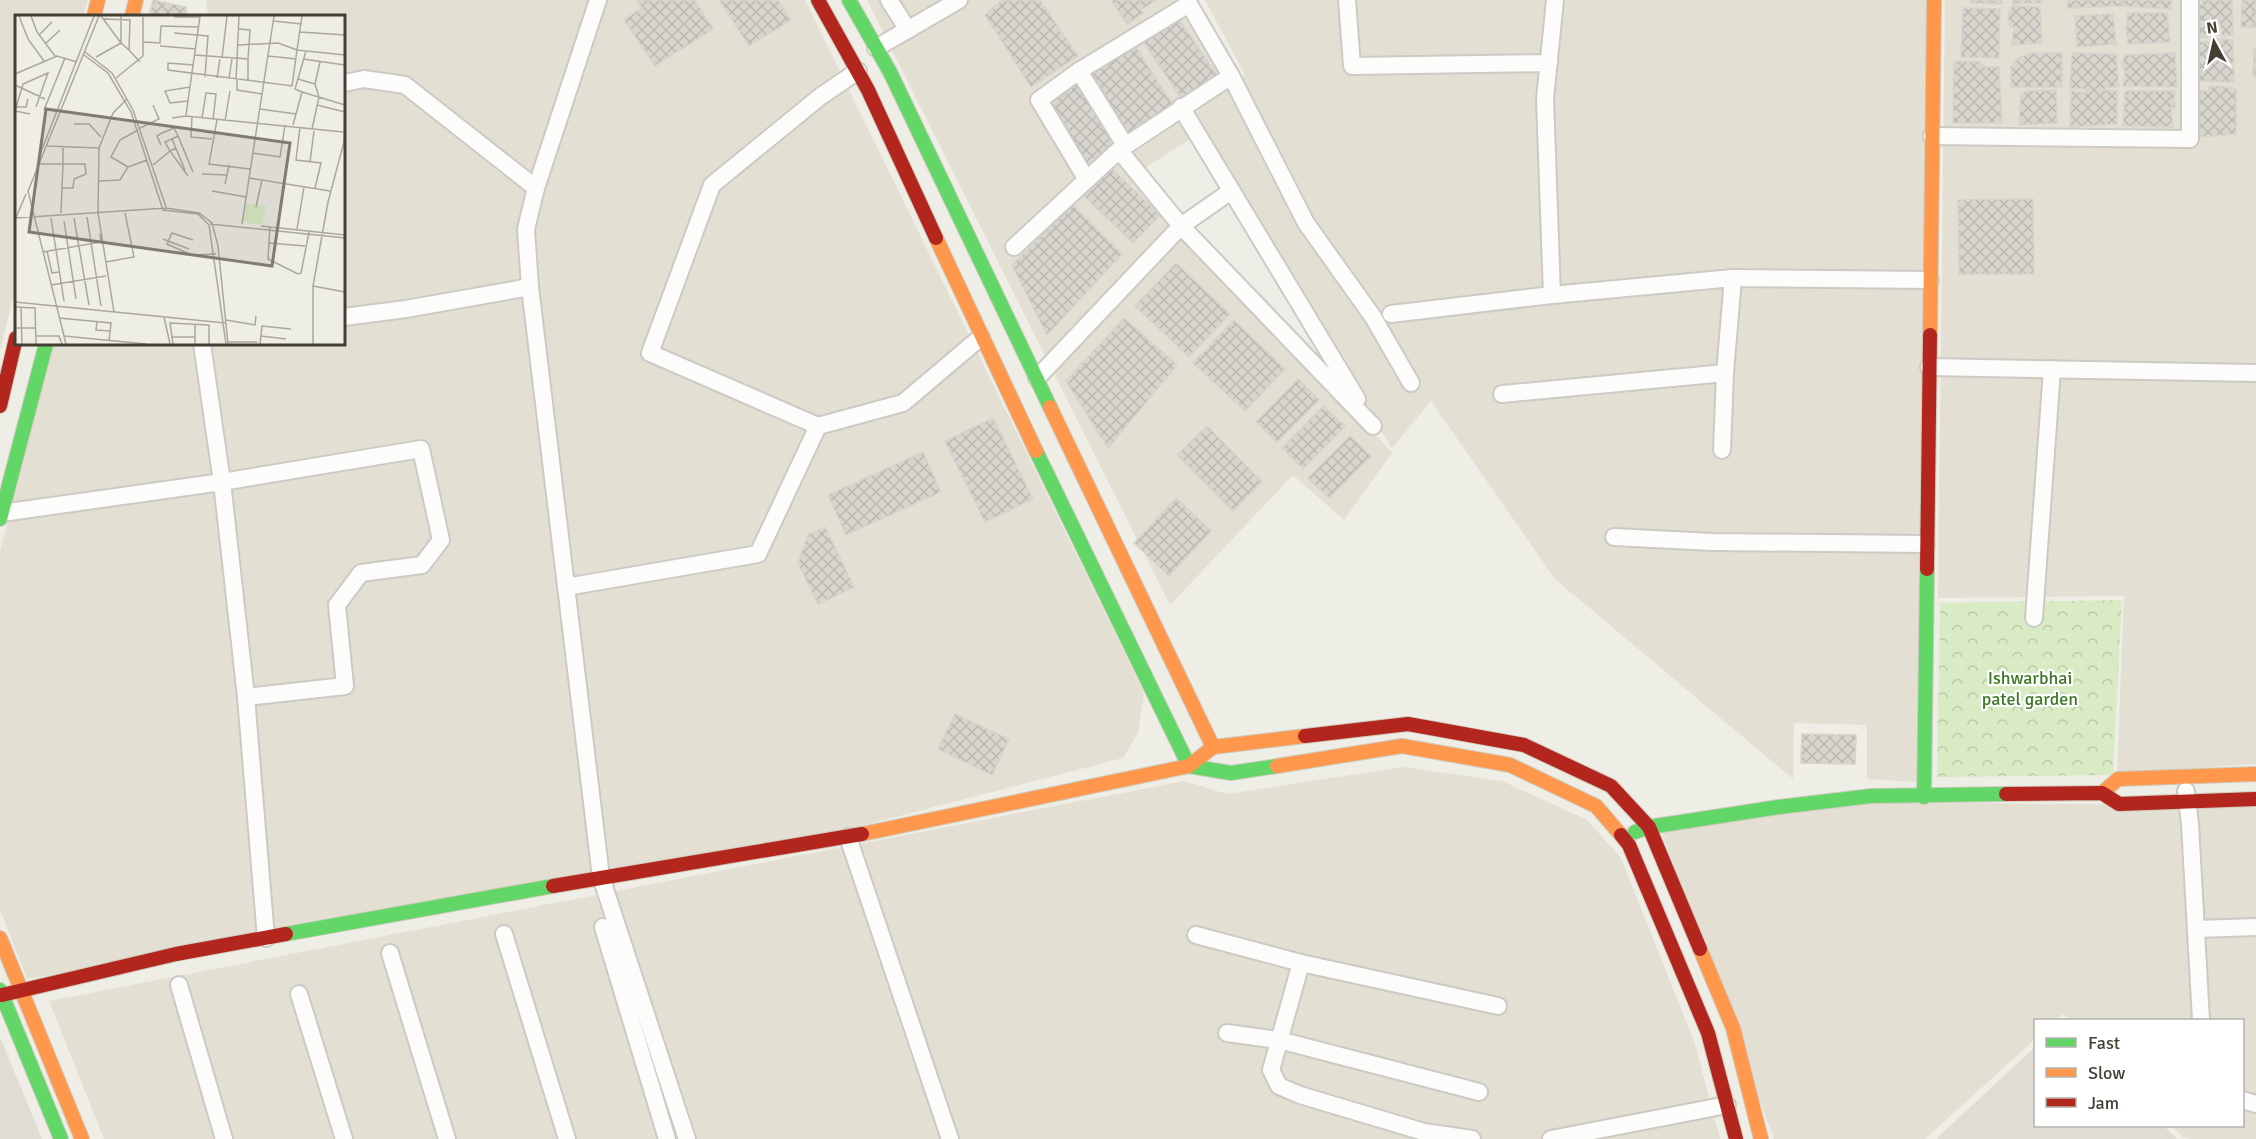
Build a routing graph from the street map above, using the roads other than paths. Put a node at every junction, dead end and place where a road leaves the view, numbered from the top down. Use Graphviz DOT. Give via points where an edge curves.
graph roads {
  1 [pos="98,0"];
  2 [pos="136,0"];
  3 [pos="598,0"];
  4 [pos="818,0"];
  5 [pos="849,0"];
  6 [pos="889,0"];
  7 [pos="959,0"];
  8 [pos="1347,0"];
  9 [pos="1555,0"];
  10 [pos="1934,0"];
  11 [pos="2190,0"];
  12 [pos="94,15"];
  13 [pos="132,15"];
  14 [pos="908,30"];
  15 [pos="876,48"];
  16 [pos="1549,63"];
  17 [pos="858,71"];
  18 [pos="1079,71"];
  19 [pos="1231,76"];
  20 [pos="345,83"];
  21 [pos="1181,107"];
  22 [pos="1932,136"];
  23 [pos="1122,147"];
  24 [pos="1087,180"];
  25 [pos="536,188"];
  26 [pos="1232,191"];
  27 [pos="1181,226"];
  28 [pos="1014,247"];
  29 [pos="1733,278"];
  30 [pos="1930,280"];
  31 [pos="530,287"];
  32 [pos="1552,295"];
  33 [pos="1391,314"];
  34 [pos="345,317"];
  35 [pos="981,338"];
  36 [pos="15,342"];
  37 [pos="46,345"];
  38 [pos="202,345"];
  39 [pos="1929,367"];
  40 [pos="2052,369"];
  41 [pos="1725,373"];
  42 [pos="2256,373"];
  43 [pos="1037,378"];
  44 [pos="1411,383"];
  45 [pos="1502,394"];
  46 [pos="0,406"];
  47 [pos="818,426"];
  48 [pos="1722,450"];
  49 [pos="222,482"];
  50 [pos="1,516"];
  51 [pos="1614,537"];
  52 [pos="1926,544"];
  53 [pos="566,587"];
  54 [pos="2034,618"];
  55 [pos="246,696"];
  56 [pos="1213,747"];
  57 [pos="1189,766"];
  58 [pos="2256,774"];
  59 [pos="2184,778"];
  60 [pos="2102,793"];
  61 [pos="1924,797"];
  62 [pos="2256,799"];
  63 [pos="2187,802"];
  64 [pos="1649,827"];
  65 [pos="1622,836"];
  66 [pos="848,837"];
  67 [pos="601,876"];
  68 [pos="603,927"];
  69 [pos="2256,927"];
  70 [pos="2196,929"];
  71 [pos="504,934"];
  72 [pos="1196,935"];
  73 [pos="0,938"];
  74 [pos="266,938"];
  75 [pos="390,952"];
  76 [pos="1301,963"];
  77 [pos="179,985"];
  78 [pos="20,990"];
  79 [pos="1,994"];
  80 [pos="298,994"];
  81 [pos="1498,1006"];
  82 [pos="2201,1019"];
  83 [pos="1227,1033"];
  84 [pos="1279,1040"];
  85 [pos="1479,1092"];
  86 [pos="1727,1105"];
  87 [pos="61,1139"];
  88 [pos="82,1139"];
  89 [pos="224,1139"];
  90 [pos="344,1139"];
  91 [pos="447,1139"];
  92 [pos="567,1139"];
  93 [pos="667,1139"];
  94 [pos="687,1139"];
  95 [pos="950,1139"];
  96 [pos="1472,1139"];
  97 [pos="1551,1139"];
  98 [pos="1736,1139"];
  99 [pos="1761,1139"];
  1 -- 12 [label="street"];
  2 -- 13 [label="street"];
  3 -- 25 [label="street"];
  4 -- 17 [label="street"];
  5 -- 15 [label="street"];
  6 -- 14 [label="street"];
  7 -- 14 [label="street"];
  8 -- 16 [label="street" via="1352,66"];
  9 -- 16 [label="street"];
  10 -- 22 [label="street"];
  11 -- 22 [label="street" via="2190,139"];
  14 -- 15 [label="street"];
  15 -- 43 [label="street"];
  16 -- 32 [label="street" via="1545,99"];
  17 -- 35 [label="street"];
  17 -- 47 [label="street" via="821,96 712,185 650,353"];
  18 -- 19 [label="street" via="1189,4"];
  18 -- 23 [label="street"];
  18 -- 24 [label="street" via="1039,100"];
  19 -- 21 [label="street"];
  19 -- 44 [label="street" via="1306,223 1372,317"];
  20 -- 25 [label="street" via="364,79 405,85"];
  21 -- 23 [label="street"];
  21 -- 26 [label="street"];
  22 -- 30 [label="street"];
  23 -- 24 [label="street"];
  23 -- 27 [label="street"];
  24 -- 28 [label="street"];
  25 -- 31 [label="street" via="526,229"];
  26 -- 27 [label="street"];
  26 -- 27 [label="street" via="1373,426"];
  27 -- 43 [label="street"];
  29 -- 30 [label="street"];
  29 -- 32 [label="street"];
  29 -- 41 [label="street"];
  30 -- 39 [label="street"];
  31 -- 34 [label="street"];
  31 -- 53 [label="street"];
  32 -- 33 [label="street"];
  35 -- 47 [label="street" via="903,403"];
  35 -- 57 [label="street"];
  36 -- 46 [label="street"];
  37 -- 50 [label="street"];
  38 -- 49 [label="street"];
  39 -- 40 [label="street"];
  39 -- 52 [label="street"];
  40 -- 42 [label="street"];
  40 -- 54 [label="street"];
  41 -- 45 [label="street"];
  41 -- 48 [label="street"];
  43 -- 56 [label="street"];
  47 -- 53 [label="street" via="758,554"];
  49 -- 50 [label="street"];
  49 -- 55 [label="street"];
  49 -- 55 [label="street" via="421,449 441,540 422,565 361,573 337,605 345,686"];
  51 -- 52 [label="street"];
  52 -- 61 [label="street"];
  53 -- 67 [label="street"];
  55 -- 74 [label="street"];
  56 -- 57 [label="street"];
  56 -- 64 [label="street" via="1408,724 1524,746 1611,786"];
  57 -- 65 [label="street" via="1231,773 1402,746 1510,765 1596,806"];
  57 -- 66 [label="street"];
  58 -- 59 [label="street"];
  59 -- 60 [label="street" via="2118,779"];
  59 -- 63 [label="street"];
  60 -- 61 [label="street"];
  60 -- 63 [label="street" via="2119,804"];
  61 -- 64 [label="street" via="1871,796"];
  62 -- 63 [label="street"];
  63 -- 70 [label="street"];
  64 -- 65 [label="street"];
  64 -- 99 [label="street" via="1733,1028"];
  65 -- 86 [label="street" via="1629,844 1708,1034"];
  66 -- 67 [label="street"];
  66 -- 95 [label="street"];
  67 -- 74 [label="street"];
  67 -- 94 [label="street"];
  68 -- 93 [label="street"];
  69 -- 70 [label="street"];
  70 -- 82 [label="street"];
  71 -- 92 [label="street"];
  72 -- 76 [label="street"];
  73 -- 78 [label="street"];
  74 -- 78 [label="street"];
  75 -- 91 [label="street"];
  76 -- 81 [label="street"];
  76 -- 84 [label="street"];
  77 -- 89 [label="street"];
  78 -- 79 [label="street"];
  78 -- 88 [label="street"];
  79 -- 87 [label="street"];
  80 -- 90 [label="street"];
  83 -- 84 [label="street"];
  84 -- 85 [label="street"];
  84 -- 96 [label="street" via="1271,1070 1280,1086 1424,1132"];
  86 -- 97 [label="street"];
  86 -- 98 [label="street"];
}
